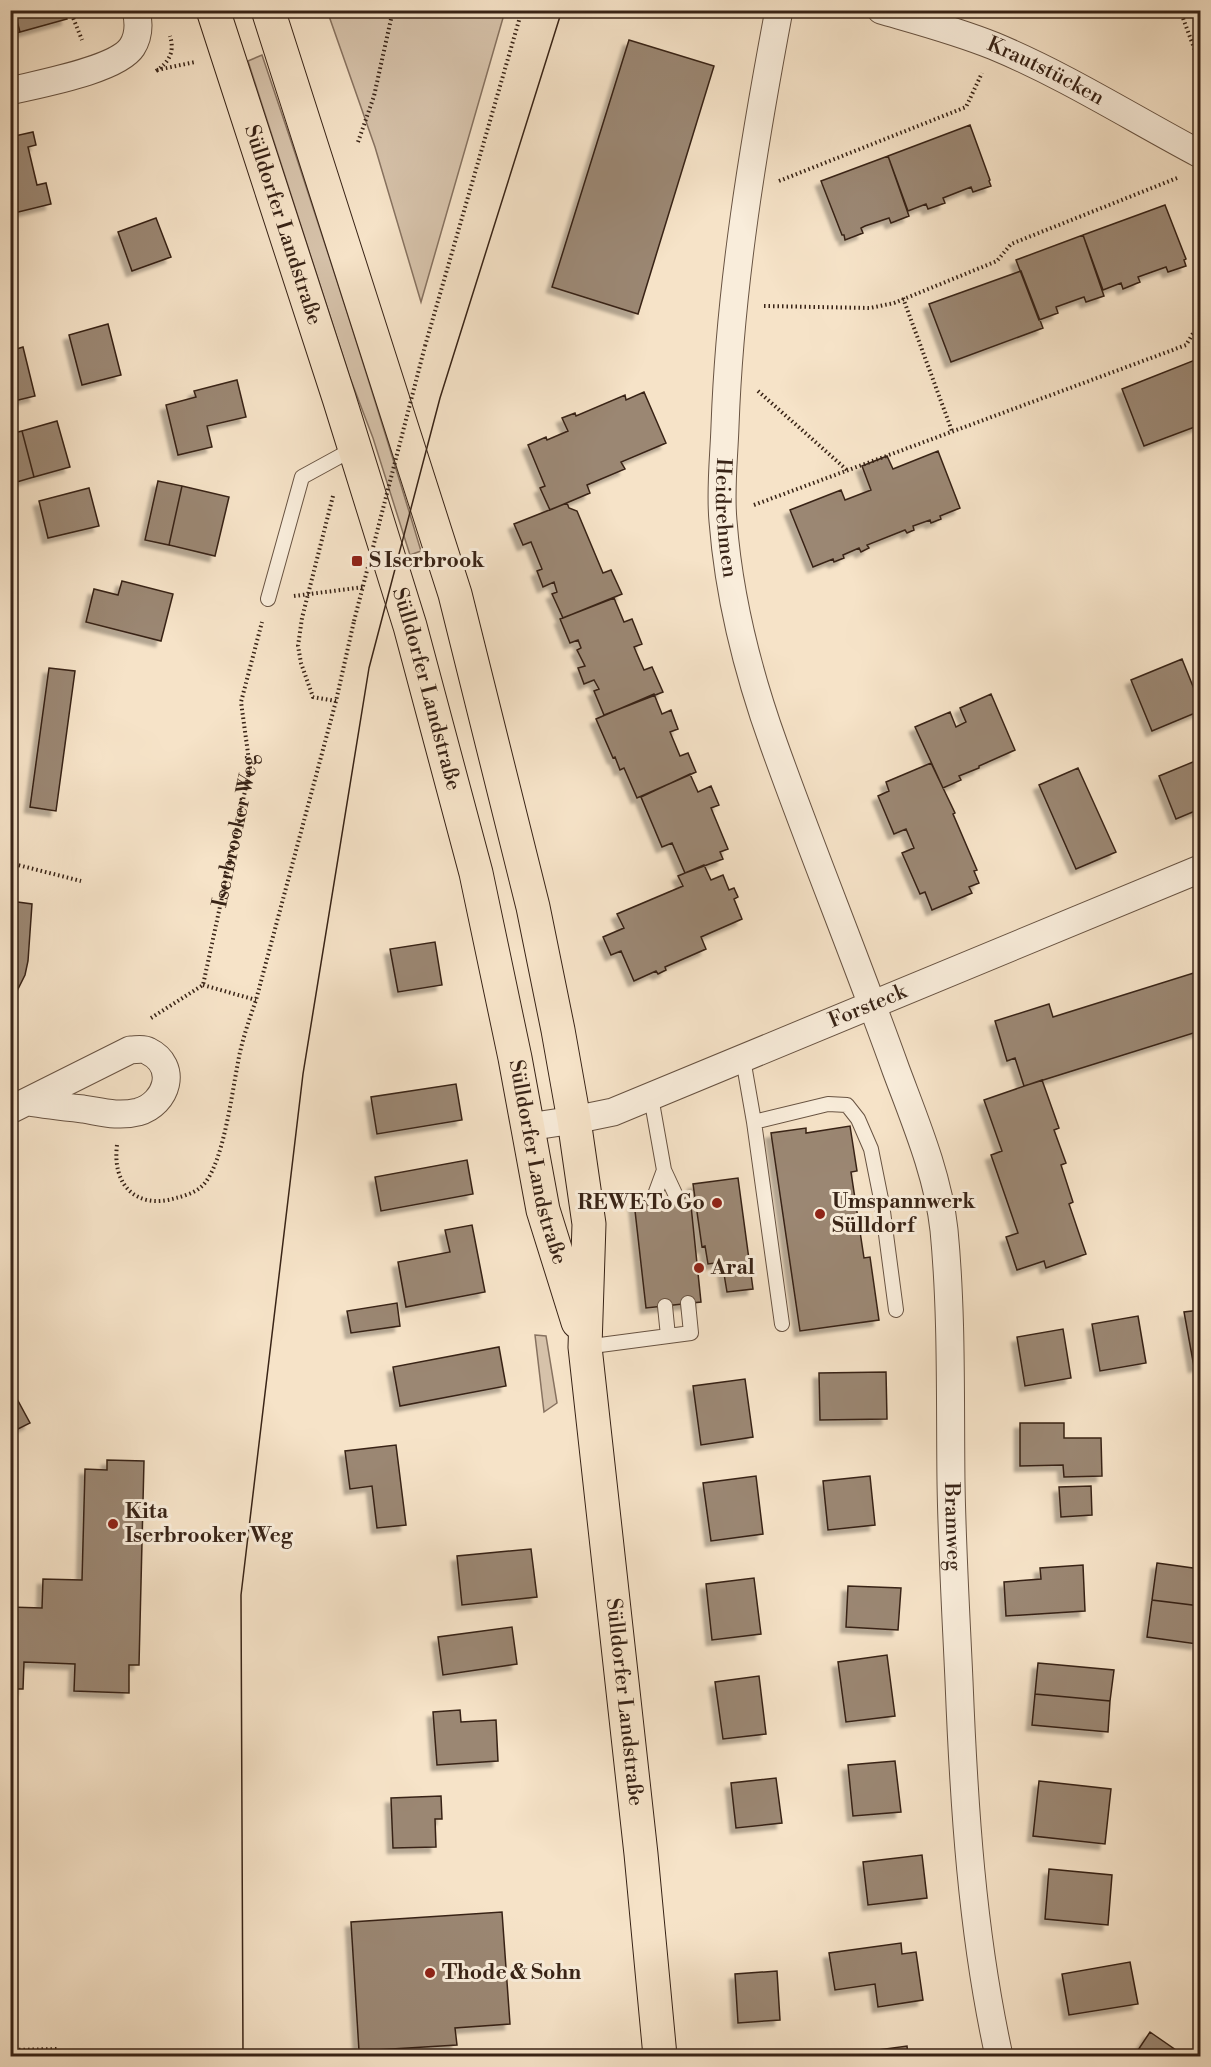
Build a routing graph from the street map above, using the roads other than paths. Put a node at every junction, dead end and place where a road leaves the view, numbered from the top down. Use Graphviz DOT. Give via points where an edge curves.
graph roads {
  1 [pos="136,10"];
  2 [pos="213,10"];
  3 [pos="268,10"];
  4 [pos="779,10"];
  5 [pos="881,10"];
  6 [pos="10,91"];
  7 [pos="1199,153"];
  8 [pos="356,448"];
  9 [pos="268,599"];
  10 [pos="1200,869"];
  11 [pos="873,1005"];
  12 [pos="743,1059"];
  13 [pos="651,1097"];
  14 [pos="19,1106"];
  15 [pos="574,1120"];
  16 [pos="754,1122"];
  17 [pos="528,1127"];
  18 [pos="664,1170"];
  19 [pos="677,1198"];
  20 [pos="653,1200"];
  21 [pos="688,1304"];
  22 [pos="665,1306"];
  23 [pos="896,1310"];
  24 [pos="782,1324"];
  25 [pos="668,1336"];
  26 [pos="585,1347"];
  27 [pos="660,2056"];
  28 [pos="999,2056"];
  1 -- 6 [label="street" via="138,34 132,47 118,59"];
  2 -- 8 [label="main road, Sülldorfer Landstraße"];
  3 -- 15 [label="main road, Sülldorfer Landstraße" via="455,594 533,907"];
  4 -- 11 [label="street, Heidrehmen" via="732,305 722,516 732,595 746,660 773,744"];
  5 -- 7 [label="street, Krautstücken" via="995,47"];
  8 -- 9 [label="lane" via="303,477"];
  8 -- 17 [label="main road, Sülldorfer Landstraße" via="410,626 476,873"];
  10 -- 11 [label="street, Forsteck"];
  11 -- 12 [label="street, Forsteck"];
  11 -- 28 [label="street, Bramweg" via="930,1164 944,1226 962,1747 973,1900 988,2009"];
  12 -- 13 [label="street, Forsteck"];
  12 -- 16 [label="lane"];
  13 -- 15 [label="street, Forsteck" via="614,1112"];
  13 -- 18 [label="lane"];
  14 -- 14 [label="street" via="130,1050 146,1049 160,1059 166,1075 165,1092 155,1104 140,1111 120,1115"];
  15 -- 17 [label="street, Forsteck"];
  15 -- 26 [label="main road, Sülldorfer Landstraße" via="589,1224"];
  16 -- 23 [label="lane" via="828,1104 846,1105 858,1119 871,1149 882,1204"];
  16 -- 24 [label="lane"];
  17 -- 26 [label="main road, Sülldorfer Landstraße" via="543,1210"];
  18 -- 19 [label="lane"];
  18 -- 20 [label="lane"];
  21 -- 25 [label="lane" via="691,1333"];
  22 -- 25 [label="lane"];
  25 -- 26 [label="lane"];
  26 -- 27 [label="main road, Sülldorfer Landstraße"];
}
